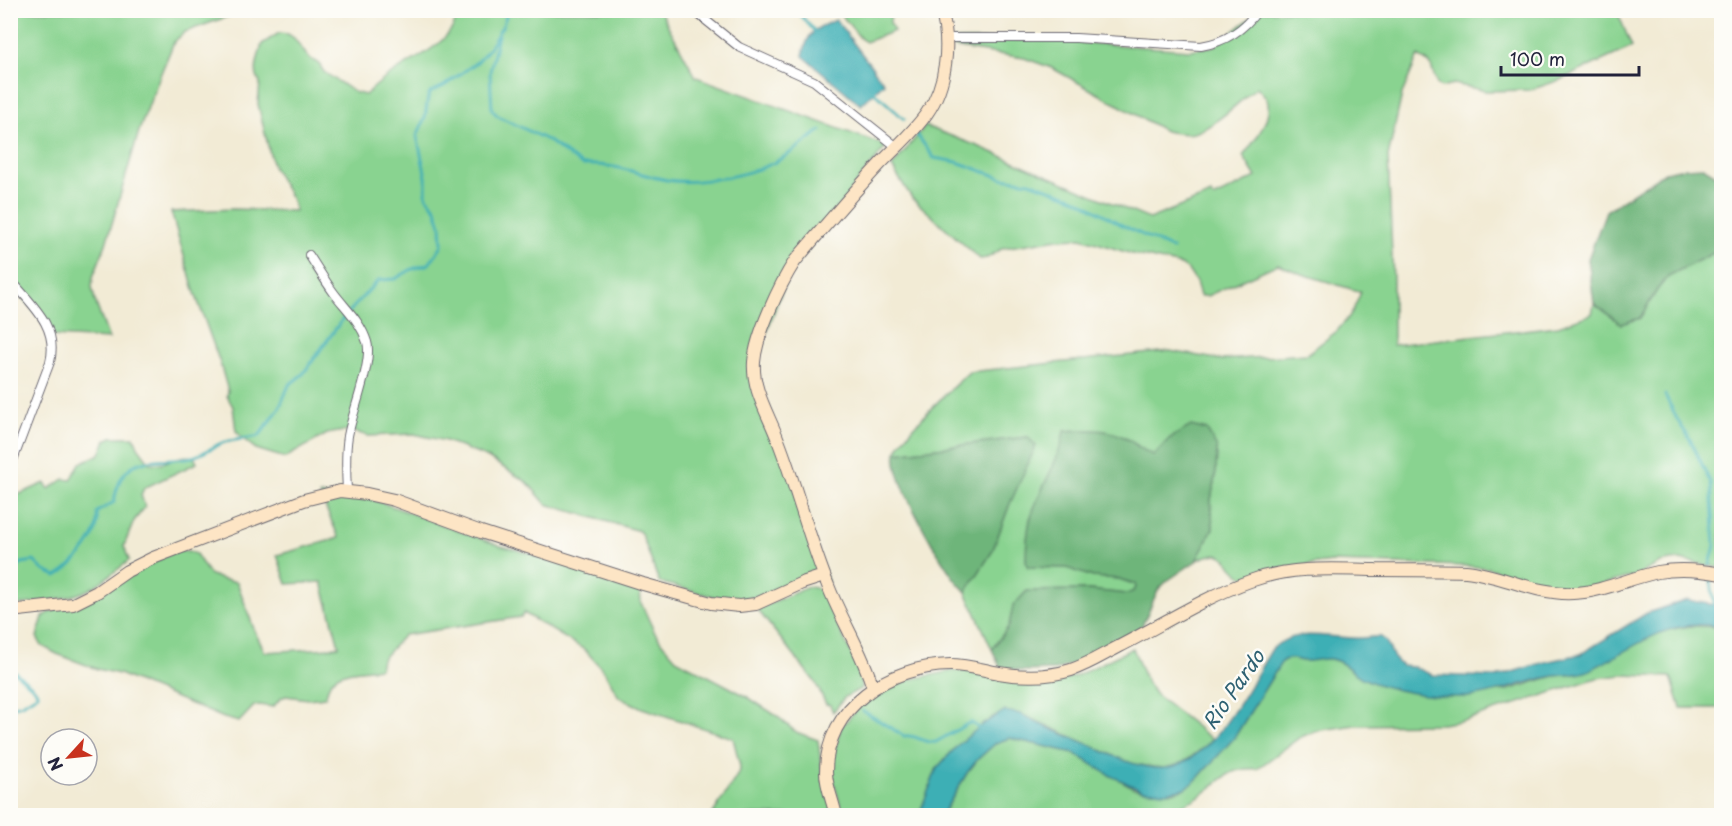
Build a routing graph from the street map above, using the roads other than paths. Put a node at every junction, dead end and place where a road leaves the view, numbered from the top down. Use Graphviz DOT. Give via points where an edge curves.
graph roads {
  1 [pos="693,10"];
  2 [pos="941,10"];
  3 [pos="1258,10"];
  4 [pos="946,38"];
  5 [pos="897,147"];
  6 [pos="309,255"];
  7 [pos="10,279"];
  8 [pos="10,468"];
  9 [pos="347,491"];
  10 [pos="1722,574"];
  11 [pos="824,576"];
  12 [pos="10,610"];
  13 [pos="873,688"];
  14 [pos="837,816"];
  1 -- 5 [label="street" via="739,47 813,81"];
  2 -- 4 [label="street"];
  3 -- 4 [label="street" via="1232,35 1201,46 1076,38"];
  4 -- 5 [label="street" via="938,92 928,112"];
  5 -- 11 [label="street" via="790,269 762,329 754,362 758,390"];
  6 -- 9 [label="street" via="367,342 368,354 348,435"];
  7 -- 8 [label="street" via="44,320 53,344 50,362"];
  9 -- 11 [label="street" via="394,500 622,577 721,604 756,604"];
  9 -- 12 [label="street" via="327,492 153,558 74,604"];
  10 -- 13 [label="street" via="1668,570 1599,590 1565,594 1466,571 1298,569 1234,587 1072,670 1020,676 940,666"];
  11 -- 13 [label="street"];
  13 -- 14 [label="street" via="856,700 831,743 826,779"];
}
